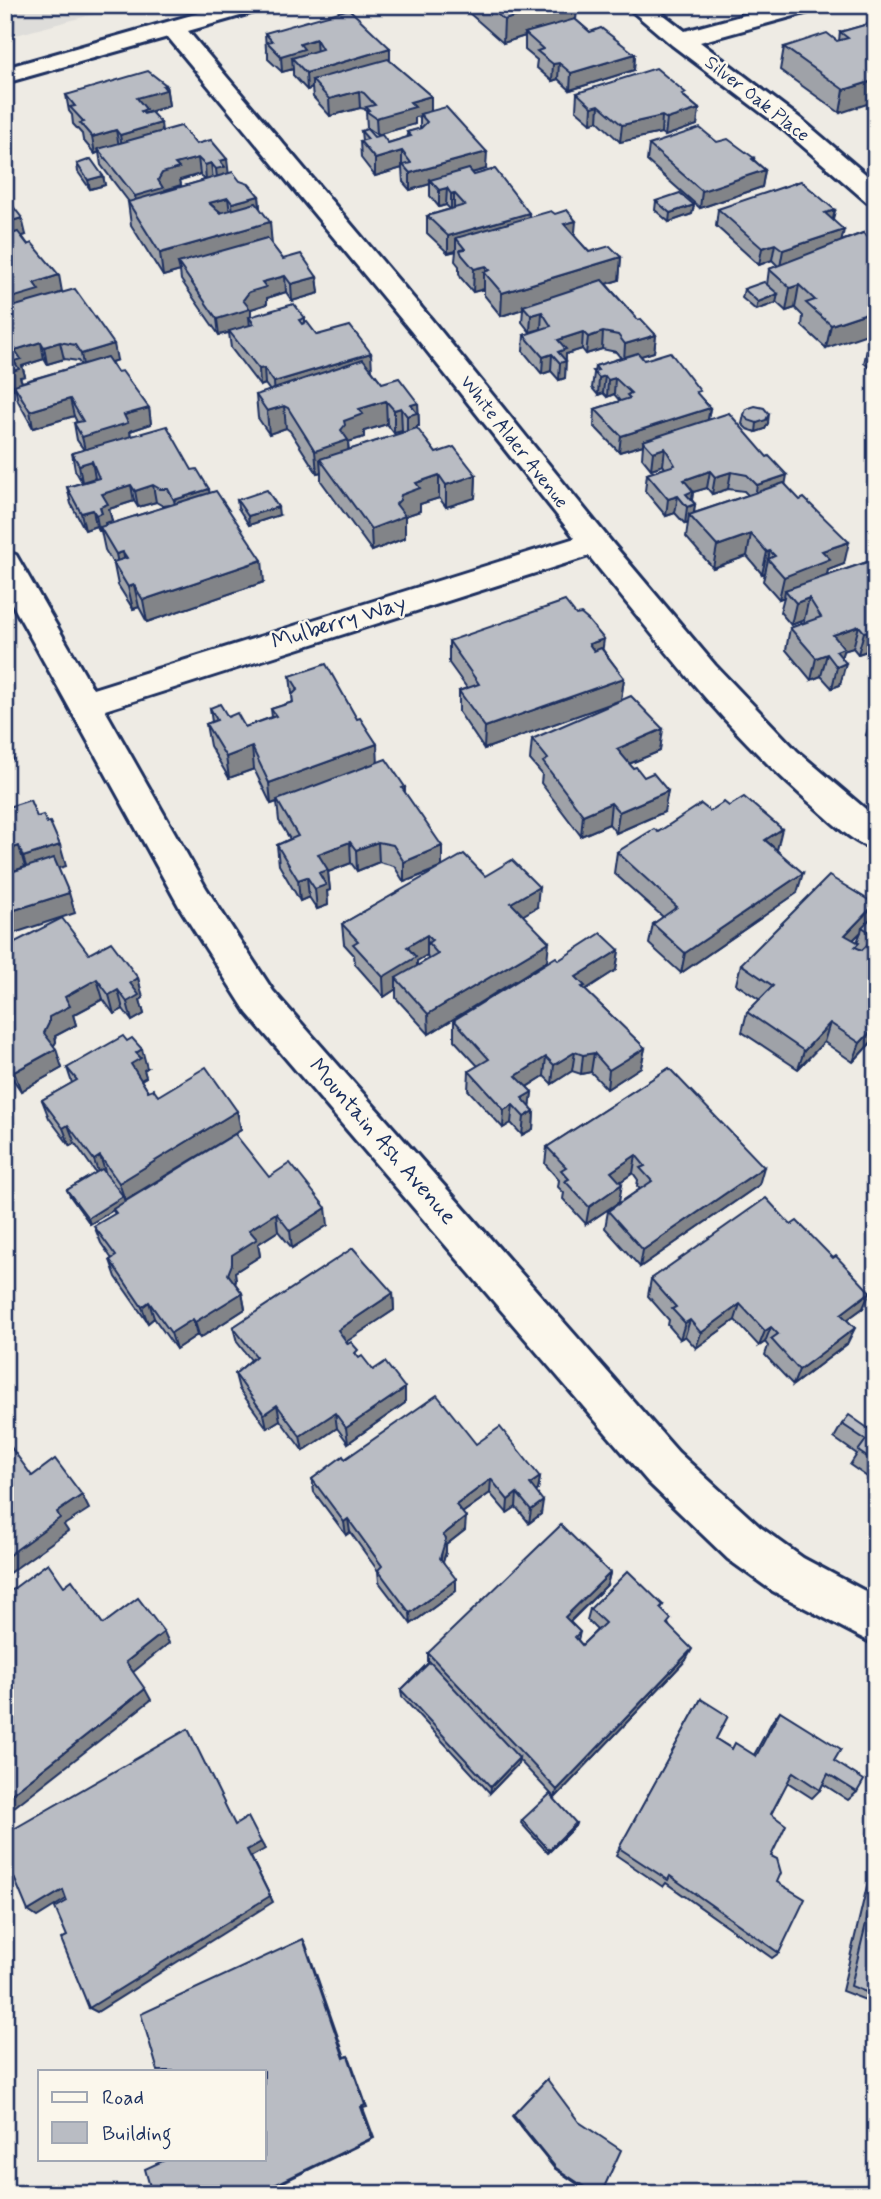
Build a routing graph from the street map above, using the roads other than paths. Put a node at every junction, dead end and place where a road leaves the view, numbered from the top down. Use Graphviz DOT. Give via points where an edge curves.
graph roads {
  1 [pos="253,5"];
  2 [pos="636,5"];
  3 [pos="808,5"];
  4 [pos="173,28"];
  5 [pos="680,40"];
  6 [pos="5,76"];
  7 [pos="876,197"];
  8 [pos="594,543"];
  9 [pos="5,562"];
  10 [pos="85,704"];
  11 [pos="876,837"];
  12 [pos="876,1622"];
  1 -- 4 [label="street"];
  2 -- 5 [label="street, Silver Oak Place"];
  3 -- 5 [label="street"];
  4 -- 6 [label="street"];
  4 -- 8 [label="street, White Alder Avenue" via="404,303"];
  5 -- 7 [label="street, Silver Oak Place" via="792,124"];
  8 -- 10 [label="street, Mulberry Way"];
  8 -- 11 [label="street, White Alder Avenue" via="749,726 823,797"];
  9 -- 10 [label="street, Mountain Ash Avenue"];
  10 -- 12 [label="street, Mountain Ash Avenue" via="193,898 268,1012 663,1467 744,1543 787,1574"];
}
